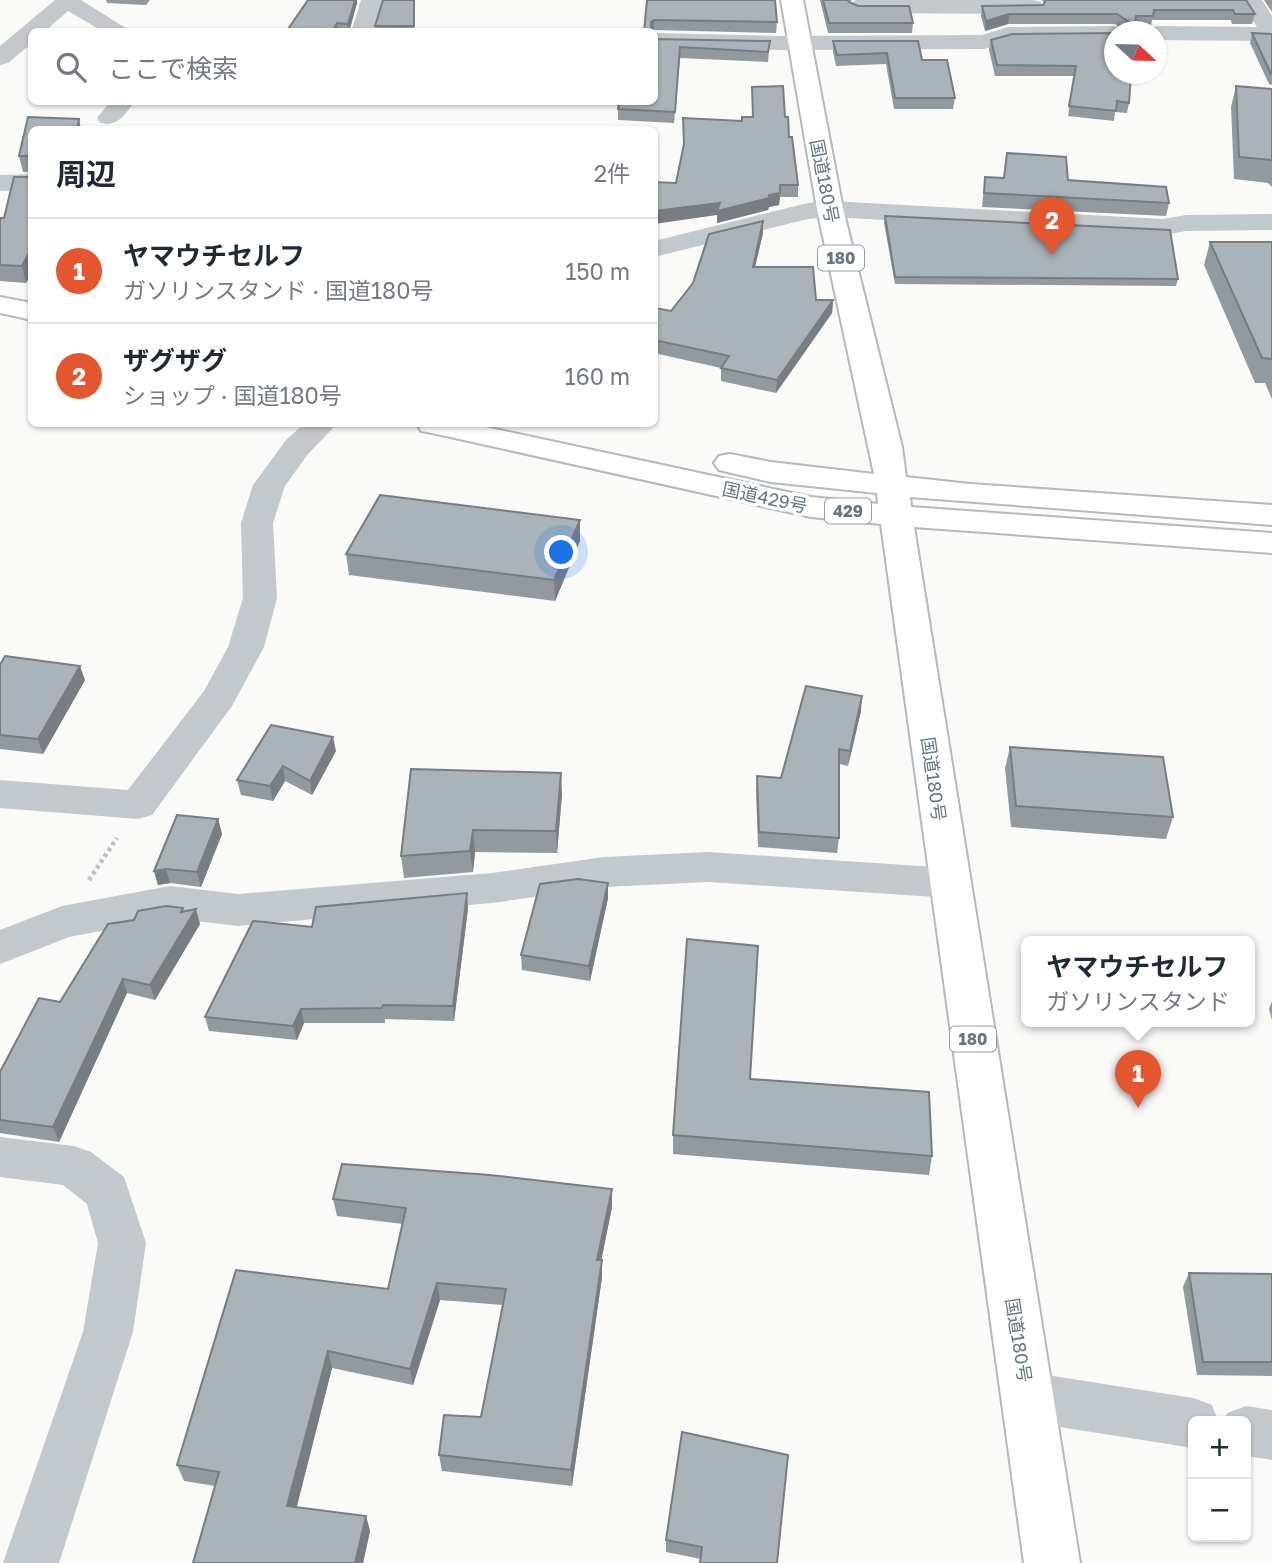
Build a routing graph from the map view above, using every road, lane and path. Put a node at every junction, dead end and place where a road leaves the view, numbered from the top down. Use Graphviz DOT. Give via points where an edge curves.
graph roads {
  1 [pos="68,0"];
  2 [pos="372,0"];
  3 [pos="792,0"];
  4 [pos="1251,0"];
  5 [pos="858,6"];
  6 [pos="35,28"];
  7 [pos="114,28"];
  8 [pos="363,28"];
  9 [pos="1104,33"];
  10 [pos="1167,33"];
  11 [pos="28,34"];
  12 [pos="1008,34"];
  13 [pos="1272,34"];
  14 [pos="658,40"];
  15 [pos="800,43"];
  16 [pos="0,58"];
  17 [pos="28,182"];
  18 [pos="0,183"];
  19 [pos="830,209"];
  20 [pos="1272,222"];
  21 [pos="658,248"];
  22 [pos="0,305"];
  23 [pos="28,311"];
  24 [pos="0,332"];
  25 [pos="28,337"];
  26 [pos="319,427"];
  27 [pos="446,427"];
  28 [pos="564,427"];
  29 [pos="893,500"];
  30 [pos="1272,515"];
  31 [pos="1272,544"];
  32 [pos="0,794"];
  33 [pos="138,806"];
  34 [pos="950,883"];
  35 [pos="62,922"];
  36 [pos="0,948"];
  37 [pos="0,1157"];
  38 [pos="1028,1397"];
  39 [pos="1188,1422"];
  40 [pos="1251,1432"];
  41 [pos="1272,1435"];
  42 [pos="31,1563"];
  43 [pos="1052,1563"];
  1 -- 6 [label="street"];
  1 -- 7 [label="street"];
  2 -- 8 [label="street"];
  3 -- 15 [label="highway, 国道180号 / 180"];
  4 -- 13 [label="street"];
  5 -- 12 [label="street" via="1040,5"];
  9 -- 12 [label="street"];
  10 -- 13 [label="street"];
  11 -- 16 [label="street"];
  12 -- 15 [label="street" via="984,42"];
  14 -- 15 [label="street"];
  15 -- 19 [label="highway, 国道180号 / 180"];
  17 -- 18 [label="street"];
  19 -- 20 [label="street" via="1163,227"];
  19 -- 21 [label="street"];
  19 -- 29 [label="highway, 国道180号 / 180" via="886,447"];
  22 -- 23 [label="highway"];
  24 -- 25 [label="highway"];
  26 -- 33 [label="street" via="269,485 257,523 260,598 246,647 219,697"];
  27 -- 29 [label="highway, 国道429号 / 429" via="811,507"];
  28 -- 29 [label="highway, 国道429号 / 429"];
  29 -- 30 [label="highway, 国道429号 / 429" via="970,494"];
  29 -- 31 [label="highway, 国道429号 / 429"];
  29 -- 34 [label="highway, 国道180号 / 180"];
  32 -- 33 [label="street"];
  33 -- 35 [label="path"];
  34 -- 35 [label="street" via="708,867 604,872 492,888 238,910 170,902"];
  34 -- 38 [label="highway, 国道180号 / 180"];
  35 -- 36 [label="street"];
  37 -- 42 [label="street" via="74,1166 107,1192 121,1243 108,1332"];
  38 -- 39 [label="street"];
  38 -- 43 [label="highway, 国道180号 / 180"];
  40 -- 41 [label="street"];
}
